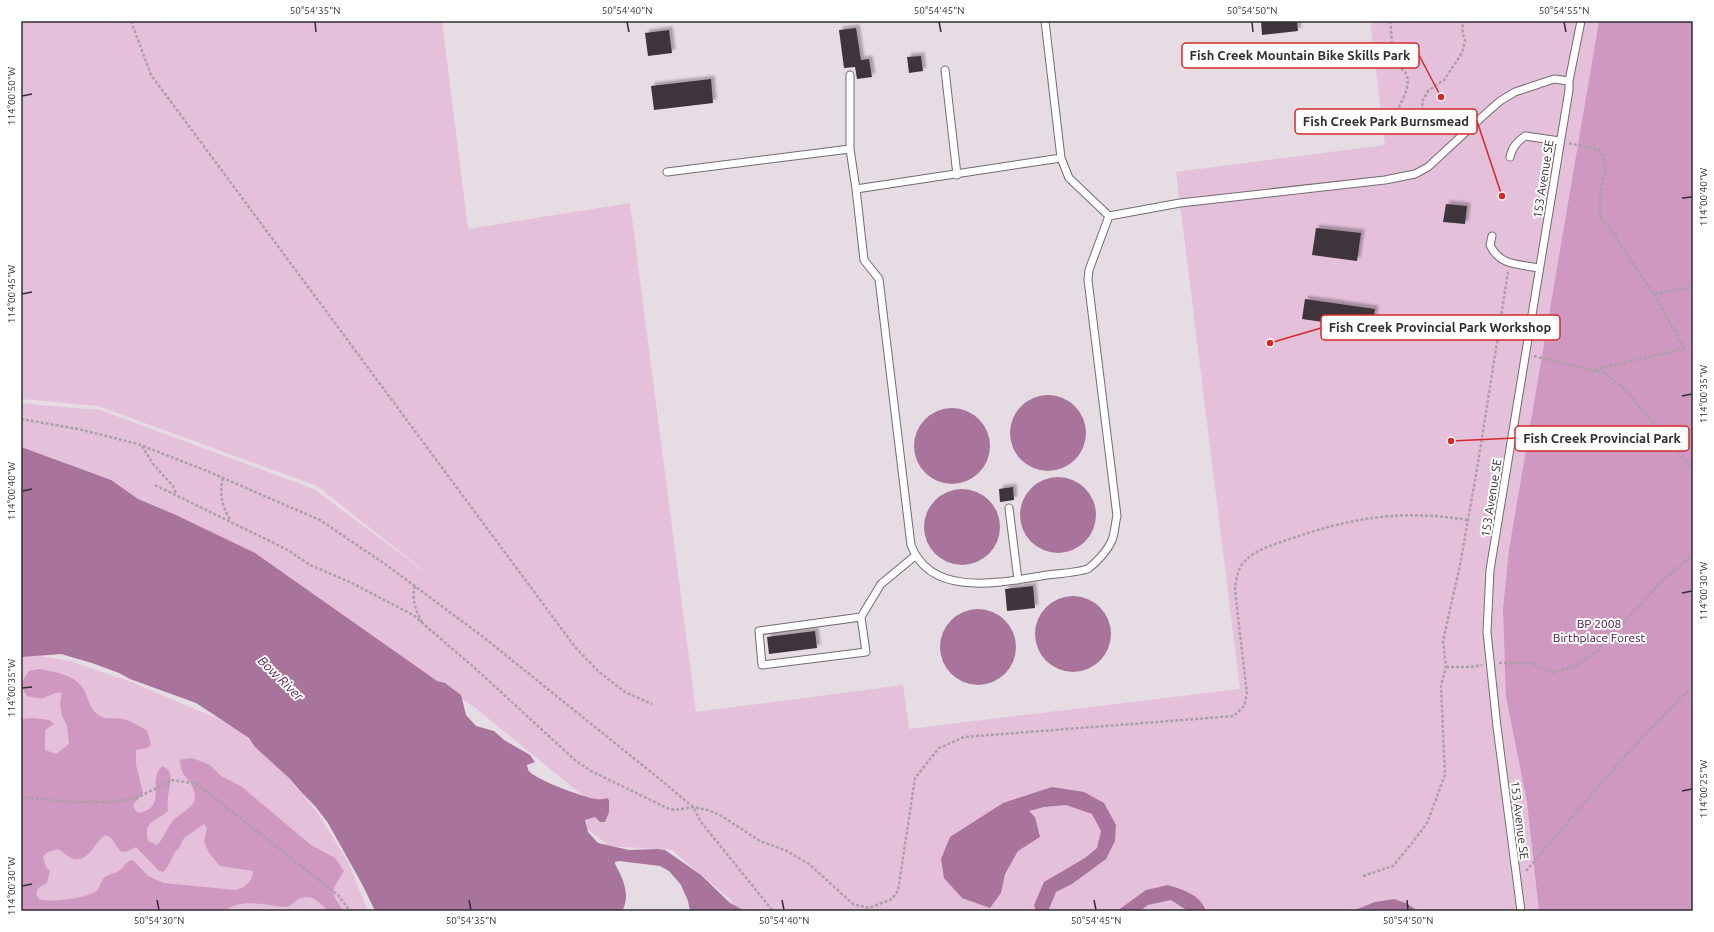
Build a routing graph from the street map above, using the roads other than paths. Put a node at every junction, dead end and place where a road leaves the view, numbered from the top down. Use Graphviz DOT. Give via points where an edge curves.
graph roads {
  1 [pos="1045,21"];
  2 [pos="1581,21"];
  3 [pos="945,70"];
  4 [pos="850,75"];
  5 [pos="1569,81"];
  6 [pos="1560,141"];
  7 [pos="850,149"];
  8 [pos="1510,157"];
  9 [pos="1060,158"];
  10 [pos="667,172"];
  11 [pos="957,175"];
  12 [pos="856,189"];
  13 [pos="1109,216"];
  14 [pos="1492,236"];
  15 [pos="1539,268"];
  16 [pos="1009,508"];
  17 [pos="915,556"];
  18 [pos="1018,580"];
  19 [pos="861,617"];
  20 [pos="1521,911"];
  1 -- 9 [label="lane"];
  2 -- 5 [label="lane, 153 Avenue SE"];
  3 -- 11 [label="lane"];
  4 -- 7 [label="lane"];
  5 -- 6 [label="lane, 153 Avenue SE"];
  5 -- 13 [label="lane" via="1554,79 1515,92 1491,109 1428,167 1416,174 1385,180 1180,203"];
  6 -- 8 [label="lane" via="1525,136 1517,142"];
  6 -- 15 [label="lane, 153 Avenue SE"];
  7 -- 10 [label="lane"];
  7 -- 12 [label="lane"];
  9 -- 11 [label="lane"];
  9 -- 13 [label="lane" via="1069,178"];
  11 -- 12 [label="lane"];
  12 -- 17 [label="lane" via="864,260 878,279 910,545"];
  13 -- 18 [label="lane" via="1089,270 1088,280 1117,516 1112,540 1088,569"];
  14 -- 15 [label="lane" via="1490,245 1503,261"];
  15 -- 20 [label="lane, 153 Avenue SE" via="1490,570 1488,632"];
  16 -- 18 [label="lane"];
  17 -- 18 [label="lane" via="931,570 954,581 971,584"];
  17 -- 19 [label="lane" via="881,584"];
  19 -- 19 [label="lane" via="866,652 762,666 759,630"];
}
